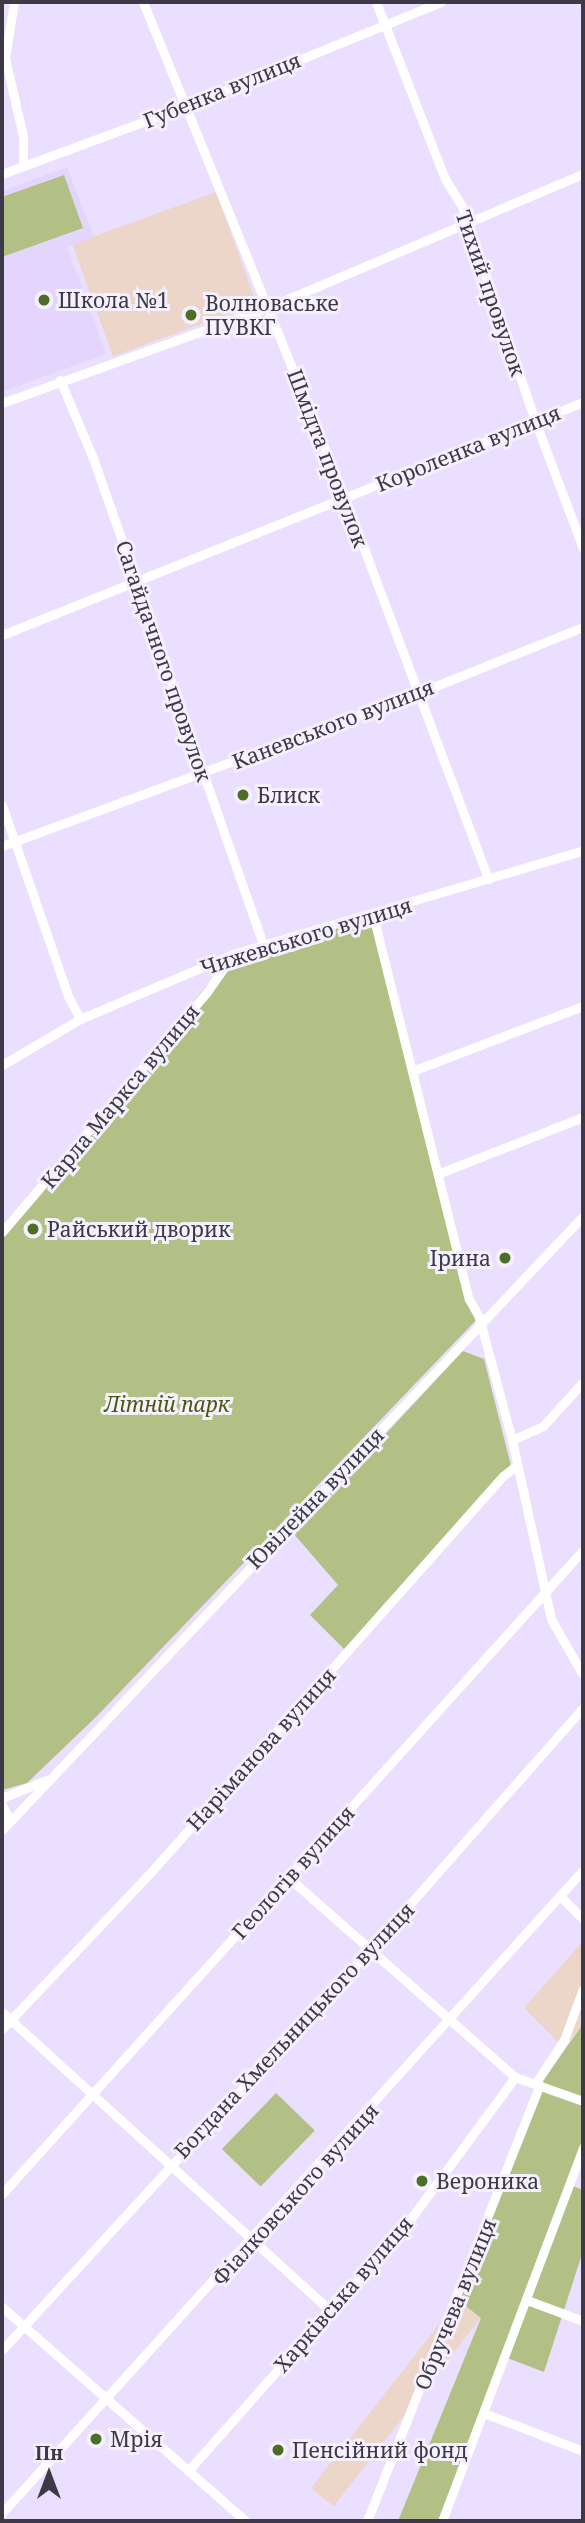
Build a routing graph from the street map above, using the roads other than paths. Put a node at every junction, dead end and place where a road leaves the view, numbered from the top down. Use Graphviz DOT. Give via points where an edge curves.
graph roads {
  1 [pos="14,2"];
  2 [pos="143,2"];
  3 [pos="376,2"];
  4 [pos="442,2"];
  5 [pos="386,24"];
  6 [pos="4,25"];
  7 [pos="186,106"];
  8 [pos="23,166"];
  9 [pos="2,174"];
  10 [pos="583,174"];
  11 [pos="469,226"];
  12 [pos="269,307"];
  13 [pos="60,380"];
  14 [pos="583,402"];
  15 [pos="2,403"];
  16 [pos="535,421"];
  17 [pos="345,498"];
  18 [pos="583,548"];
  19 [pos="135,580"];
  20 [pos="583,627"];
  21 [pos="2,635"];
  22 [pos="416,694"];
  23 [pos="203,773"];
  24 [pos="2,805"];
  25 [pos="16,840"];
  26 [pos="2,846"];
  27 [pos="583,849"];
  28 [pos="488,879"];
  29 [pos="373,915"];
  30 [pos="264,944"];
  31 [pos="233,954"];
  32 [pos="583,1006"];
  33 [pos="80,1020"];
  34 [pos="2,1065"];
  35 [pos="415,1070"];
  36 [pos="583,1117"];
  37 [pos="440,1173"];
  38 [pos="583,1216"];
  39 [pos="2,1233"];
  40 [pos="481,1324"];
  41 [pos="583,1382"];
  42 [pos="512,1440"];
  43 [pos="516,1466"];
  44 [pos="583,1550"];
  45 [pos="545,1596"];
  46 [pos="583,1675"];
  47 [pos="583,1708"];
  48 [pos="47,1779"];
  49 [pos="2,1798"];
  50 [pos="2,1805"];
  51 [pos="3,1829"];
  52 [pos="583,1870"];
  53 [pos="288,1877"];
  54 [pos="560,1896"];
  55 [pos="583,1919"];
  56 [pos="372,1947"];
  57 [pos="583,1989"];
  58 [pos="2,2012"];
  59 [pos="453,2019"];
  60 [pos="10,2020"];
  61 [pos="2,2029"];
  62 [pos="515,2077"];
  63 [pos="538,2085"];
  64 [pos="93,2091"];
  65 [pos="583,2101"];
  66 [pos="583,2147"];
  67 [pos="171,2163"];
  68 [pos="2,2194"];
  69 [pos="254,2239"];
  70 [pos="527,2300"];
  71 [pos="2,2307"];
  72 [pos="330,2310"];
  73 [pos="583,2321"];
  74 [pos="23,2326"];
  75 [pos="2,2350"];
  76 [pos="105,2401"];
  77 [pos="484,2413"];
  78 [pos="583,2451"];
  79 [pos="188,2471"];
  80 [pos="2,2513"];
  81 [pos="246,2521"];
  82 [pos="367,2521"];
  83 [pos="442,2521"];
  1 -- 6 [label="street"];
  2 -- 7 [label="street, Шмідта провулок"];
  3 -- 5 [label="street, Тихий провулок"];
  4 -- 5 [label="street, Губенка вулиця"];
  5 -- 7 [label="street, Губенка вулиця"];
  5 -- 11 [label="street, Тихий провулок" via="445,179"];
  6 -- 8 [label="street" via="5,58 23,136"];
  7 -- 8 [label="street, Губенка вулиця"];
  7 -- 12 [label="street, Шмідта провулок"];
  8 -- 9 [label="street, Губенка вулиця"];
  10 -- 11 [label="street"];
  11 -- 12 [label="street"];
  11 -- 16 [label="street, Тихий провулок"];
  12 -- 13 [label="street"];
  12 -- 17 [label="street, Шмідта провулок"];
  13 -- 15 [label="street"];
  13 -- 19 [label="street, Сагайдачного провулок"];
  14 -- 16 [label="street, Короленка вулиця"];
  16 -- 17 [label="street, Короленка вулиця"];
  16 -- 18 [label="street, Тихий провулок"];
  17 -- 19 [label="street, Короленка вулиця"];
  17 -- 22 [label="street, Шмідта провулок"];
  19 -- 21 [label="street, Короленка вулиця"];
  19 -- 23 [label="street, Сагайдачного провулок"];
  20 -- 22 [label="street, Каневського вулиця"];
  22 -- 23 [label="street, Каневського вулиця"];
  22 -- 28 [label="street, Шмідта провулок"];
  23 -- 25 [label="street, Каневського вулиця"];
  23 -- 30 [label="street, Сагайдачного провулок"];
  24 -- 25 [label="street"];
  25 -- 26 [label="street, Каневського вулиця"];
  25 -- 33 [label="street"];
  27 -- 28 [label="street, Чижевського вулиця"];
  28 -- 29 [label="street, Чижевського вулиця"];
  29 -- 30 [label="street, Чижевського вулиця"];
  29 -- 35 [label="street"];
  30 -- 31 [label="street, Чижевського вулиця"];
  31 -- 33 [label="street, Чижевського вулиця"];
  31 -- 39 [label="street, Карла Маркса вулиця" via="207,992"];
  32 -- 35 [label="street"];
  33 -- 34 [label="street, Чижевського вулиця"];
  35 -- 37 [label="street"];
  36 -- 37 [label="street"];
  37 -- 40 [label="street" via="469,1299"];
  38 -- 40 [label="street, Ювілейна вулиця"];
  40 -- 42 [label="street"];
  40 -- 48 [label="street, Ювілейна вулиця"];
  41 -- 42 [label="street" via="543,1426"];
  42 -- 43 [label="street"];
  43 -- 45 [label="street"];
  43 -- 60 [label="street, Наріманова вулиця" via="150,1872"];
  44 -- 45 [label="street, Геологів вулиця"];
  45 -- 46 [label="street" via="564,1647"];
  45 -- 53 [label="street, Геологів вулиця"];
  47 -- 56 [label="street, Богдана Хмельницького вулиця"];
  48 -- 49 [label="street, Ювілейна вулиця"];
  48 -- 51 [label="street, Ювілейна вулиця"];
  50 -- 51 [label="street" via="8,1817"];
  52 -- 54 [label="street, Фіалковського вулиця"];
  53 -- 56 [label="street"];
  53 -- 64 [label="street, Геологів вулиця"];
  54 -- 55 [label="street"];
  54 -- 59 [label="street, Фіалковського вулиця"];
  56 -- 59 [label="street"];
  56 -- 67 [label="street, Богдана Хмельницького вулиця"];
  57 -- 63 [label="street" via="564,2040"];
  58 -- 60 [label="street"];
  59 -- 62 [label="street"];
  59 -- 69 [label="street, Фіалковського вулиця"];
  60 -- 61 [label="street, Наріманова вулиця"];
  60 -- 64 [label="street"];
  62 -- 63 [label="street"];
  62 -- 72 [label="street, Харківська вулиця" via="410,2221"];
  63 -- 65 [label="street"];
  63 -- 82 [label="street, Обручева вулиця"];
  64 -- 67 [label="street"];
  64 -- 68 [label="street, Геологів вулиця"];
  66 -- 70 [label="street"];
  67 -- 69 [label="street"];
  67 -- 74 [label="street, Богдана Хмельницького вулиця"];
  69 -- 72 [label="street"];
  69 -- 76 [label="street, Фіалковського вулиця"];
  70 -- 73 [label="street"];
  70 -- 77 [label="street"];
  71 -- 74 [label="street"];
  72 -- 79 [label="street, Харківська вулиця"];
  74 -- 75 [label="street, Богдана Хмельницького вулиця"];
  74 -- 76 [label="street"];
  76 -- 79 [label="street"];
  76 -- 80 [label="street, Фіалковського вулиця"];
  77 -- 78 [label="street"];
  77 -- 83 [label="street"];
  79 -- 81 [label="street"];
}
